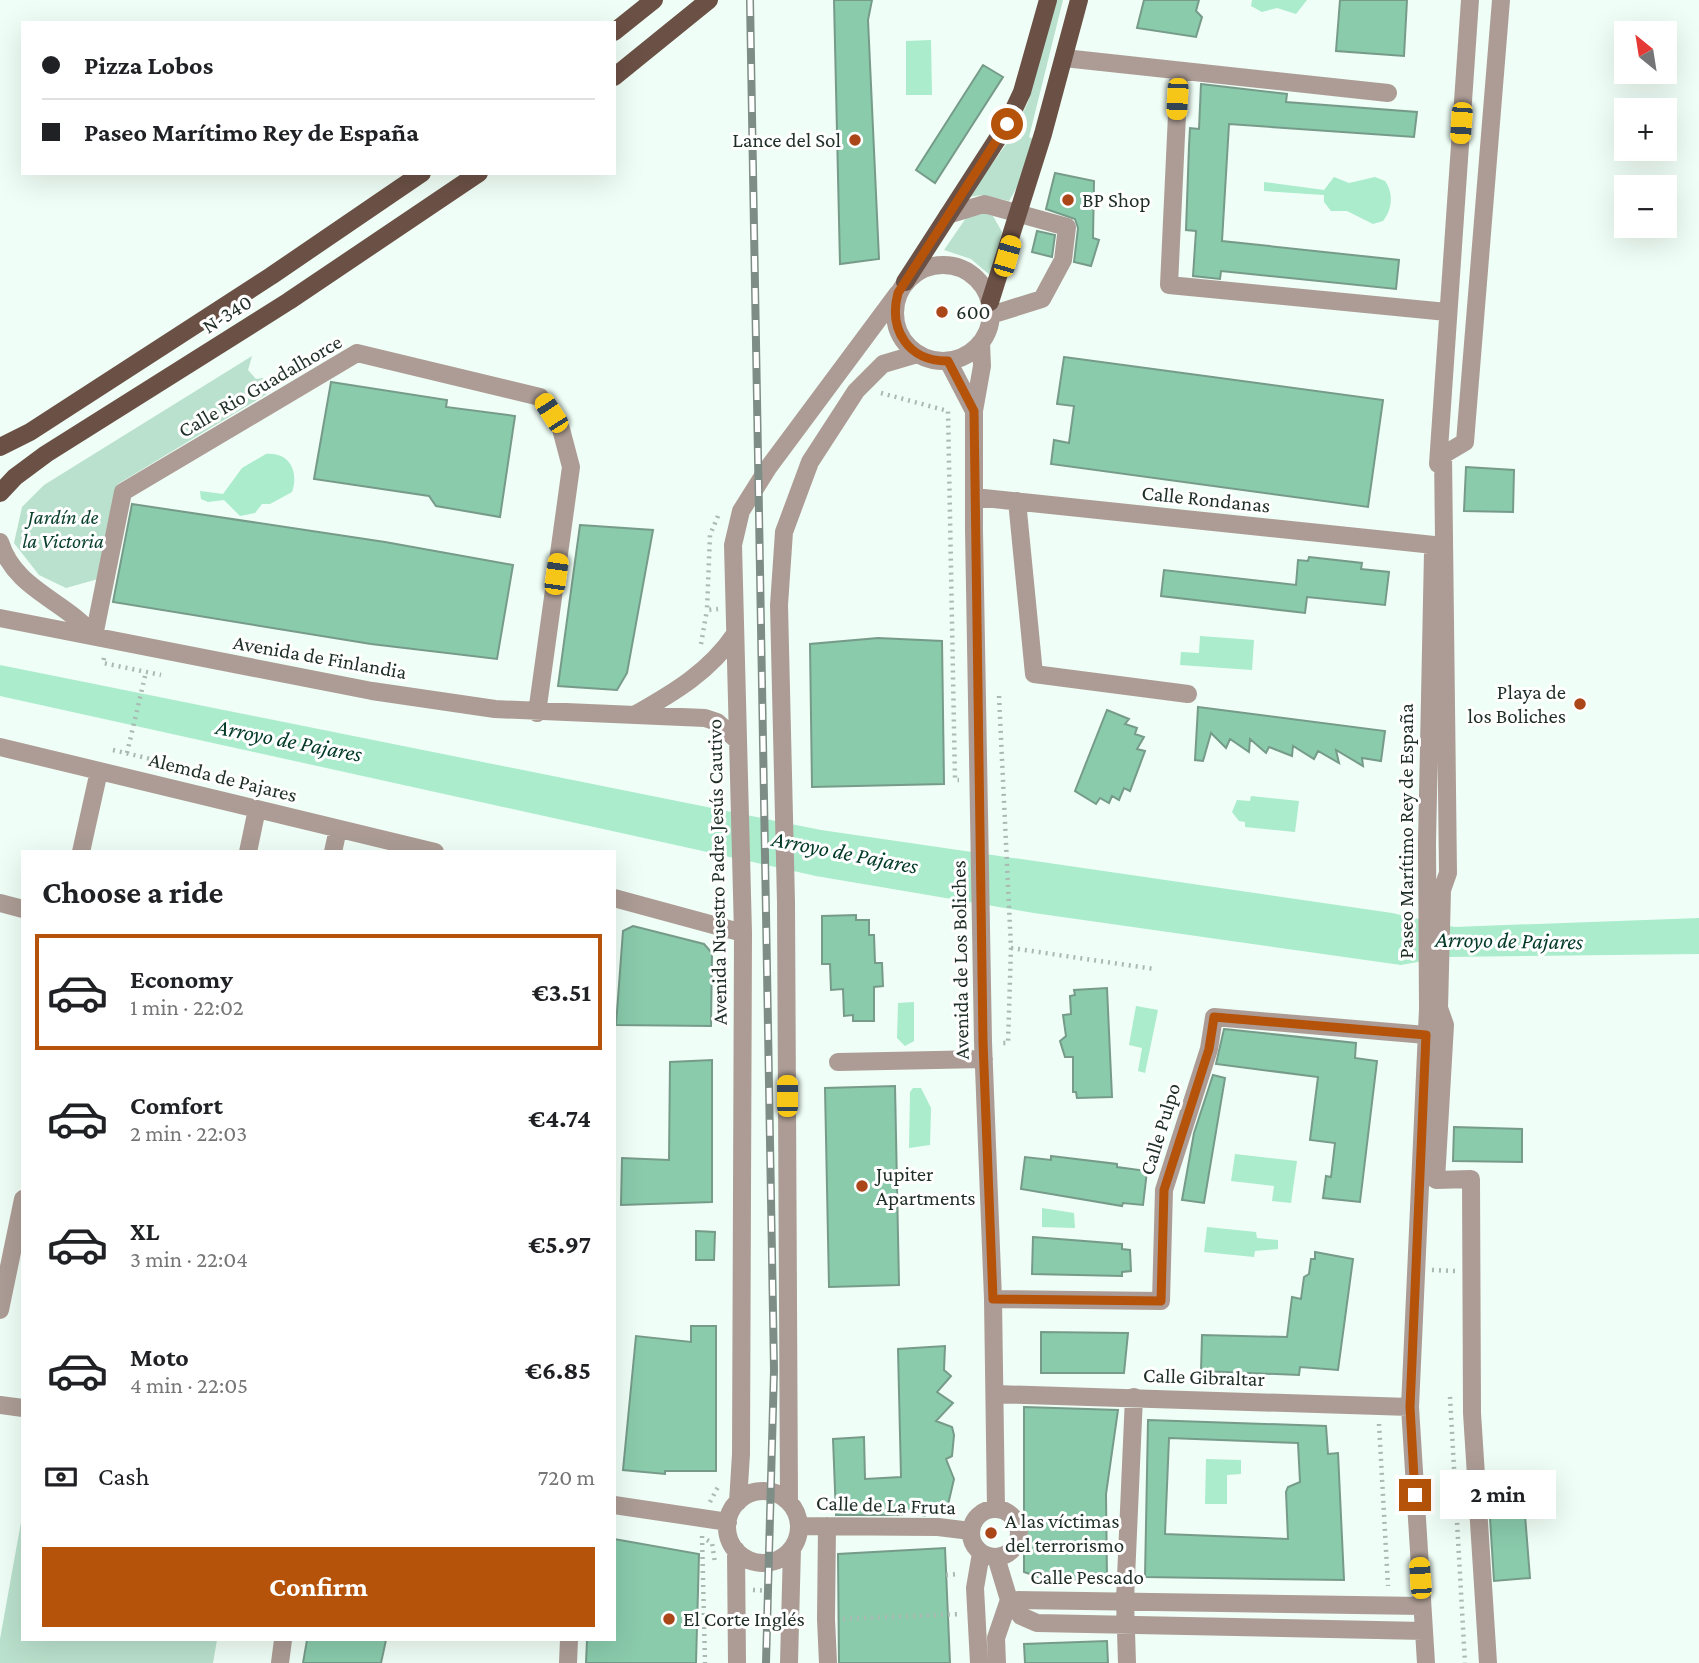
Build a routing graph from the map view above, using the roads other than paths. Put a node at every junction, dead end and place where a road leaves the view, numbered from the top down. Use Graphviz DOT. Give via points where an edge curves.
graph roads {
  1 [pos="654,0"];
  2 [pos="709,0"];
  3 [pos="1048,0"];
  4 [pos="1079,0"];
  5 [pos="1470,0"];
  6 [pos="1501,0"];
  7 [pos="616,30"];
  8 [pos="1064,58"];
  9 [pos="1179,72"];
  10 [pos="616,74"];
  11 [pos="1388,93"];
  12 [pos="419,175"];
  13 [pos="476,175"];
  14 [pos="1019,213"];
  15 [pos="948,215"];
  16 [pos="902,288"];
  17 [pos="991,309"];
  18 [pos="1447,312"];
  19 [pos="981,343"];
  20 [pos="916,354"];
  21 [pos="948,361"];
  22 [pos="974,411"];
  23 [pos="0,447"];
  24 [pos="0,493"];
  25 [pos="974,496"];
  26 [pos="1017,502"];
  27 [pos="0,542"];
  28 [pos="1434,544"];
  29 [pos="0,618"];
  30 [pos="735,634"];
  31 [pos="94,636"];
  32 [pos="1188,694"];
  33 [pos="537,713"];
  34 [pos="636,714"];
  35 [pos="738,741"];
  36 [pos="0,747"];
  37 [pos="99,771"];
  38 [pos="257,809"];
  39 [pos="338,829"];
  40 [pos="81,850"];
  41 [pos="248,850"];
  42 [pos="333,850"];
  43 [pos="422,850"];
  44 [pos="1435,890"];
  45 [pos="616,899"];
  46 [pos="0,903"];
  47 [pos="21,908"];
  48 [pos="743,933"];
  49 [pos="1434,1008"];
  50 [pos="1426,1035"];
  51 [pos="984,1051"];
  52 [pos="838,1062"];
  53 [pos="21,1209"];
  54 [pos="993,1299"];
  55 [pos="0,1310"];
  56 [pos="996,1394"];
  57 [pos="1134,1397"];
  58 [pos="0,1405"];
  59 [pos="1410,1407"];
  60 [pos="21,1408"];
  61 [pos="738,1502"];
  62 [pos="789,1502"];
  63 [pos="616,1505"];
  64 [pos="996,1509"];
  65 [pos="727,1522"];
  66 [pos="799,1526"];
  67 [pos="827,1526"];
  68 [pos="971,1531"];
  69 [pos="792,1548"];
  70 [pos="736,1550"];
  71 [pos="989,1555"];
  72 [pos="1009,1600"];
  73 [pos="1125,1600"];
  74 [pos="1422,1606"];
  75 [pos="1125,1623"];
  76 [pos="1424,1632"];
  77 [pos="283,1641"];
  78 [pos="569,1641"];
  79 [pos="279,1663"];
  80 [pos="568,1663"];
  81 [pos="737,1663"];
  82 [pos="789,1663"];
  83 [pos="828,1663"];
  84 [pos="979,1663"];
  85 [pos="997,1663"];
  86 [pos="1127,1663"];
  87 [pos="1426,1663"];
  88 [pos="1488,1663"];
  1 -- 7 [label="main road"];
  2 -- 10 [label="main road"];
  3 -- 15 [label="main road" via="1022,92 1007,124"];
  4 -- 8 [label="main road"];
  5 -- 18 [label="street, Paseo Marítimo Rey de España"];
  6 -- 44 [label="street" via="1465,442 1443,455 1448,873"];
  8 -- 9 [label="street"];
  8 -- 14 [label="main road"];
  9 -- 11 [label="street"];
  9 -- 18 [label="street" via="1169,285"];
  12 -- 23 [label="main road, N-340" via="271,276"];
  13 -- 24 [label="main road, N-340" via="289,302 46,454"];
  14 -- 15 [label="street" via="984,204"];
  14 -- 17 [label="main road"];
  14 -- 17 [label="street" via="1067,227 1063,260 1042,299"];
  15 -- 16 [label="main road"];
  16 -- 17 [label="street" via="929,266 960,267 979,281"];
  16 -- 20 [label="street" via="895,320"];
  16 -- 30 [label="street, Avenida Nuestro Padre Jesús Cautivo" via="820,395 741,512 733,545"];
  17 -- 19 [label="street"];
  18 -- 28 [label="street, Paseo Marítimo Rey de España"];
  19 -- 21 [label="street"];
  19 -- 22 [label="street, Avenida de Los Boliches"];
  20 -- 21 [label="street"];
  20 -- 62 [label="street" via="883,364 856,391 810,462 784,532 779,605 786,902"];
  21 -- 22 [label="street, Avenida de Los Boliches"];
  22 -- 25 [label="street, Avenida de Los Boliches"];
  25 -- 26 [label="street, Calle Rondanas"];
  25 -- 51 [label="street, Avenida de Los Boliches"];
  26 -- 28 [label="street, Calle Rondanas"];
  26 -- 32 [label="street" via="1034,674"];
  27 -- 31 [label="street" via="5,559 23,582 79,618"];
  28 -- 44 [label="street, Paseo Marítimo Rey de España"];
  29 -- 31 [label="street, Avenida de Finlandia"];
  30 -- 34 [label="street" via="705,670"];
  30 -- 35 [label="street, Avenida Nuestro Padre Jesús Cautivo"];
  31 -- 33 [label="street, Avenida de Finlandia" via="372,691"];
  31 -- 33 [label="street, Calle Rio Guadalhorce" via="123,492 357,354 540,397 561,429 571,467"];
  33 -- 34 [label="street, Avenida de Finlandia"];
  34 -- 35 [label="street, Avenida de Finlandia" via="705,718 717,722"];
  35 -- 48 [label="street, Avenida Nuestro Padre Jesús Cautivo"];
  36 -- 37 [label="street, Alemda de Pajares"];
  37 -- 38 [label="street, Alemda de Pajares"];
  37 -- 40 [label="street"];
  38 -- 39 [label="street, Alemda de Pajares"];
  38 -- 41 [label="street"];
  39 -- 42 [label="street"];
  39 -- 43 [label="street, Alemda de Pajares"];
  44 -- 49 [label="street, Paseo Marítimo Rey de España"];
  45 -- 48 [label="street"];
  46 -- 47 [label="street"];
  48 -- 61 [label="street, Avenida Nuestro Padre Jesús Cautivo"];
  49 -- 50 [label="street, Paseo Marítimo Rey de España"];
  49 -- 88 [label="street" via="1444,1025 1436,1180 1471,1179 1472,1413"];
  50 -- 54 [label="street, Calle Pulpo" via="1214,1017 1209,1049 1164,1190 1161,1301"];
  50 -- 59 [label="street, Paseo Marítimo Rey de España"];
  51 -- 52 [label="street"];
  51 -- 54 [label="street, Avenida de Los Boliches"];
  53 -- 55 [label="street"];
  54 -- 56 [label="street, Avenida de Los Boliches"];
  56 -- 57 [label="street, Calle Gibraltar"];
  56 -- 64 [label="street, Avenida de Los Boliches"];
  57 -- 59 [label="street, Calle Gibraltar"];
  57 -- 73 [label="street"];
  58 -- 60 [label="street"];
  59 -- 74 [label="street, Paseo Marítimo Rey de España"];
  61 -- 62 [label="street" via="747,1495 769,1491"];
  61 -- 65 [label="street"];
  62 -- 66 [label="street"];
  63 -- 65 [label="street"];
  64 -- 68 [label="street" via="982,1513"];
  64 -- 71 [label="street" via="1011,1515 1018,1537 1011,1551"];
  65 -- 70 [label="street"];
  66 -- 67 [label="street, Calle de La Fruta"];
  66 -- 69 [label="street"];
  67 -- 68 [label="street, Calle de La Fruta"];
  67 -- 83 [label="street"];
  68 -- 71 [label="street" via="973,1543"];
  69 -- 70 [label="street" via="765,1563"];
  69 -- 82 [label="street"];
  70 -- 81 [label="street"];
  71 -- 72 [label="street"];
  71 -- 84 [label="street" via="975,1588"];
  72 -- 73 [label="street, Calle Pescado"];
  72 -- 75 [label="street, Calle Pescado" via="1021,1616 1037,1623"];
  72 -- 85 [label="street" via="996,1638"];
  73 -- 74 [label="street, Calle Pescado"];
  73 -- 75 [label="street"];
  74 -- 76 [label="street, Paseo Marítimo Rey de España"];
  75 -- 76 [label="street, Calle Pescado"];
  75 -- 86 [label="street"];
  76 -- 87 [label="street, Paseo Marítimo Rey de España"];
  77 -- 79 [label="street"];
  78 -- 80 [label="street"];
}
